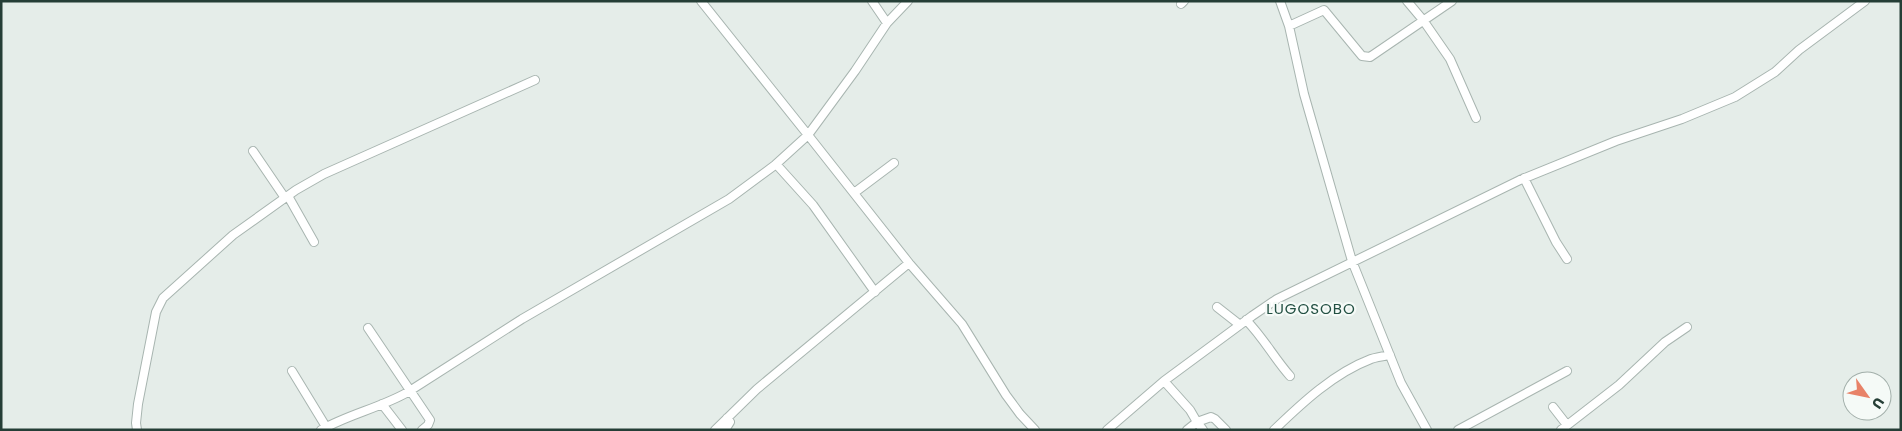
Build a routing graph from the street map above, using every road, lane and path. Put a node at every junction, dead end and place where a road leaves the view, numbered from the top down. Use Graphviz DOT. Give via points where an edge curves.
graph roads {
  1 [pos="702,1"];
  2 [pos="872,1"];
  3 [pos="908,1"];
  4 [pos="1280,1"];
  5 [pos="1408,1"];
  6 [pos="1452,1"];
  7 [pos="1865,1"];
  8 [pos="1423,20"];
  9 [pos="887,23"];
  10 [pos="1289,26"];
  11 [pos="535,80"];
  12 [pos="1476,118"];
  13 [pos="808,135"];
  14 [pos="254,151"];
  15 [pos="894,163"];
  16 [pos="776,164"];
  17 [pos="1524,178"];
  18 [pos="854,193"];
  19 [pos="287,197"];
  20 [pos="314,242"];
  21 [pos="1567,259"];
  22 [pos="1352,261"];
  23 [pos="910,263"];
  24 [pos="875,292"];
  25 [pos="1217,307"];
  26 [pos="1243,323"];
  27 [pos="1686,327"];
  28 [pos="368,328"];
  29 [pos="1390,355"];
  30 [pos="1567,370"];
  31 [pos="292,371"];
  32 [pos="1290,376"];
  33 [pos="1164,381"];
  34 [pos="410,391"];
  35 [pos="382,404"];
  36 [pos="1553,407"];
  37 [pos="727,418"];
  38 [pos="1197,422"];
  39 [pos="1113,428"];
  40 [pos="1564,428"];
  41 [pos="325,429"];
  42 [pos="137,430"];
  43 [pos="402,430"];
  44 [pos="422,430"];
  45 [pos="714,430"];
  46 [pos="725,430"];
  47 [pos="1035,430"];
  48 [pos="1187,430"];
  49 [pos="1203,430"];
  50 [pos="1226,430"];
  51 [pos="1274,430"];
  52 [pos="1427,430"];
  53 [pos="1458,430"];
  1 -- 13 [label="street"];
  2 -- 9 [label="street"];
  3 -- 9 [label="street"];
  4 -- 10 [label="street"];
  5 -- 8 [label="street"];
  6 -- 8 [label="street"];
  7 -- 17 [label="street" via="1775,72 1735,97"];
  8 -- 10 [label="street" via="1370,57 1362,56 1324,10"];
  8 -- 12 [label="street" via="1450,59"];
  9 -- 13 [label="street"];
  10 -- 22 [label="street" via="1304,94"];
  11 -- 19 [label="street" via="324,174"];
  13 -- 16 [label="street"];
  13 -- 18 [label="street"];
  14 -- 19 [label="street"];
  15 -- 18 [label="street"];
  16 -- 24 [label="street" via="813,205"];
  16 -- 34 [label="street" via="729,199 522,319"];
  17 -- 21 [label="street"];
  17 -- 22 [label="street"];
  18 -- 23 [label="street"];
  19 -- 20 [label="street"];
  19 -- 42 [label="street" via="233,235 163,298 156,312 138,404"];
  22 -- 26 [label="street" via="1277,299"];
  22 -- 29 [label="street"];
  23 -- 24 [label="street"];
  23 -- 47 [label="street" via="962,324 1006,395"];
  24 -- 37 [label="street" via="757,389"];
  25 -- 26 [label="street"];
  26 -- 32 [label="street" via="1260,335"];
  26 -- 33 [label="street"];
  27 -- 40 [label="street"];
  28 -- 34 [label="street"];
  29 -- 51 [label="street" via="1369,360 1338,377"];
  29 -- 52 [label="street" via="1401,383"];
  30 -- 53 [label="street"];
  31 -- 41 [label="street"];
  33 -- 38 [label="street"];
  33 -- 39 [label="street"];
  34 -- 35 [label="street"];
  34 -- 44 [label="street" via="430,420"];
  35 -- 41 [label="street"];
  35 -- 43 [label="street"];
  36 -- 40 [label="street"];
  37 -- 45 [label="street"];
  37 -- 46 [label="street" via="730,422"];
  38 -- 48 [label="street"];
  38 -- 49 [label="street"];
  38 -- 50 [label="street" via="1213,417"];
}
